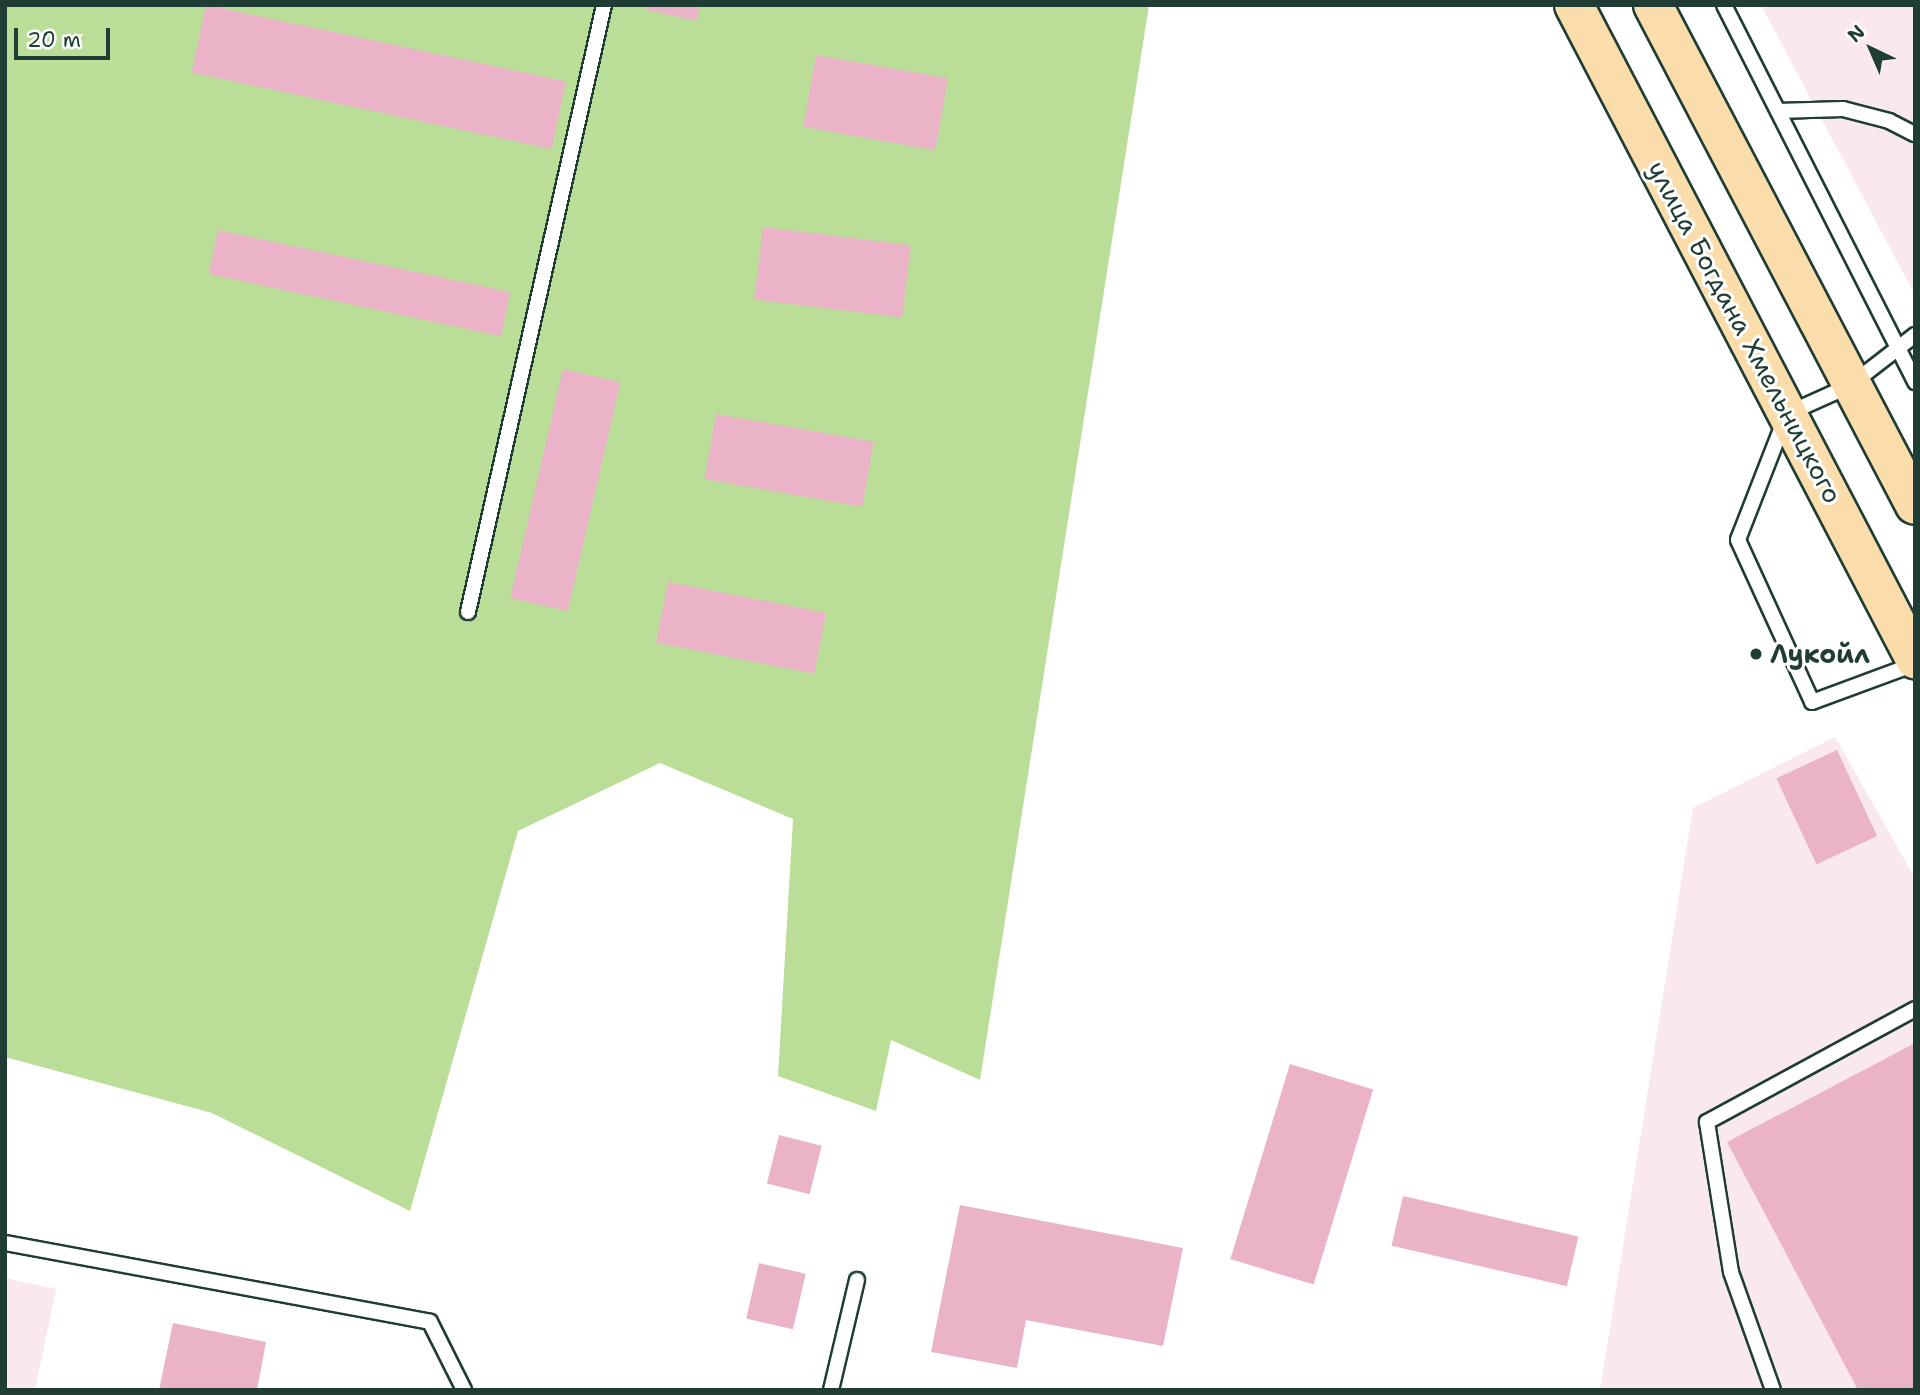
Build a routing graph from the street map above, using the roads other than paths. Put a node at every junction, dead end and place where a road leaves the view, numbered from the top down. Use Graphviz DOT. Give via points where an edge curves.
graph roads {
  1 [pos="604,5"];
  2 [pos="1574,5"];
  3 [pos="1653,5"];
  4 [pos="1724,5"];
  5 [pos="1778,111"];
  6 [pos="1915,134"];
  7 [pos="1915,335"];
  8 [pos="1896,347"];
  9 [pos="1915,382"];
  10 [pos="1849,386"];
  11 [pos="1787,414"];
  12 [pos="1915,505"];
  13 [pos="468,612"];
  14 [pos="1915,661"];
  15 [pos="1915,1009"];
  16 [pos="5,1243"];
  17 [pos="857,1280"];
  18 [pos="464,1390"];
  19 [pos="831,1390"];
  20 [pos="1773,1390"];
  1 -- 13 [label="lane"];
  2 -- 11 [label="highway, улица Богдана Хмельницкого"];
  3 -- 10 [label="highway"];
  4 -- 5 [label="lane"];
  5 -- 6 [label="lane" via="1843,109 1889,121"];
  5 -- 8 [label="lane"];
  7 -- 8 [label="lane"];
  8 -- 9 [label="lane"];
  8 -- 10 [label="lane"];
  10 -- 11 [label="lane"];
  10 -- 12 [label="highway"];
  11 -- 14 [label="highway, улица Богдана Хмельницкого"];
  11 -- 14 [label="lane" via="1738,540 1812,702"];
  15 -- 20 [label="lane" via="1707,1122 1731,1272"];
  16 -- 18 [label="lane" via="430,1322"];
  17 -- 19 [label="lane"];
}
